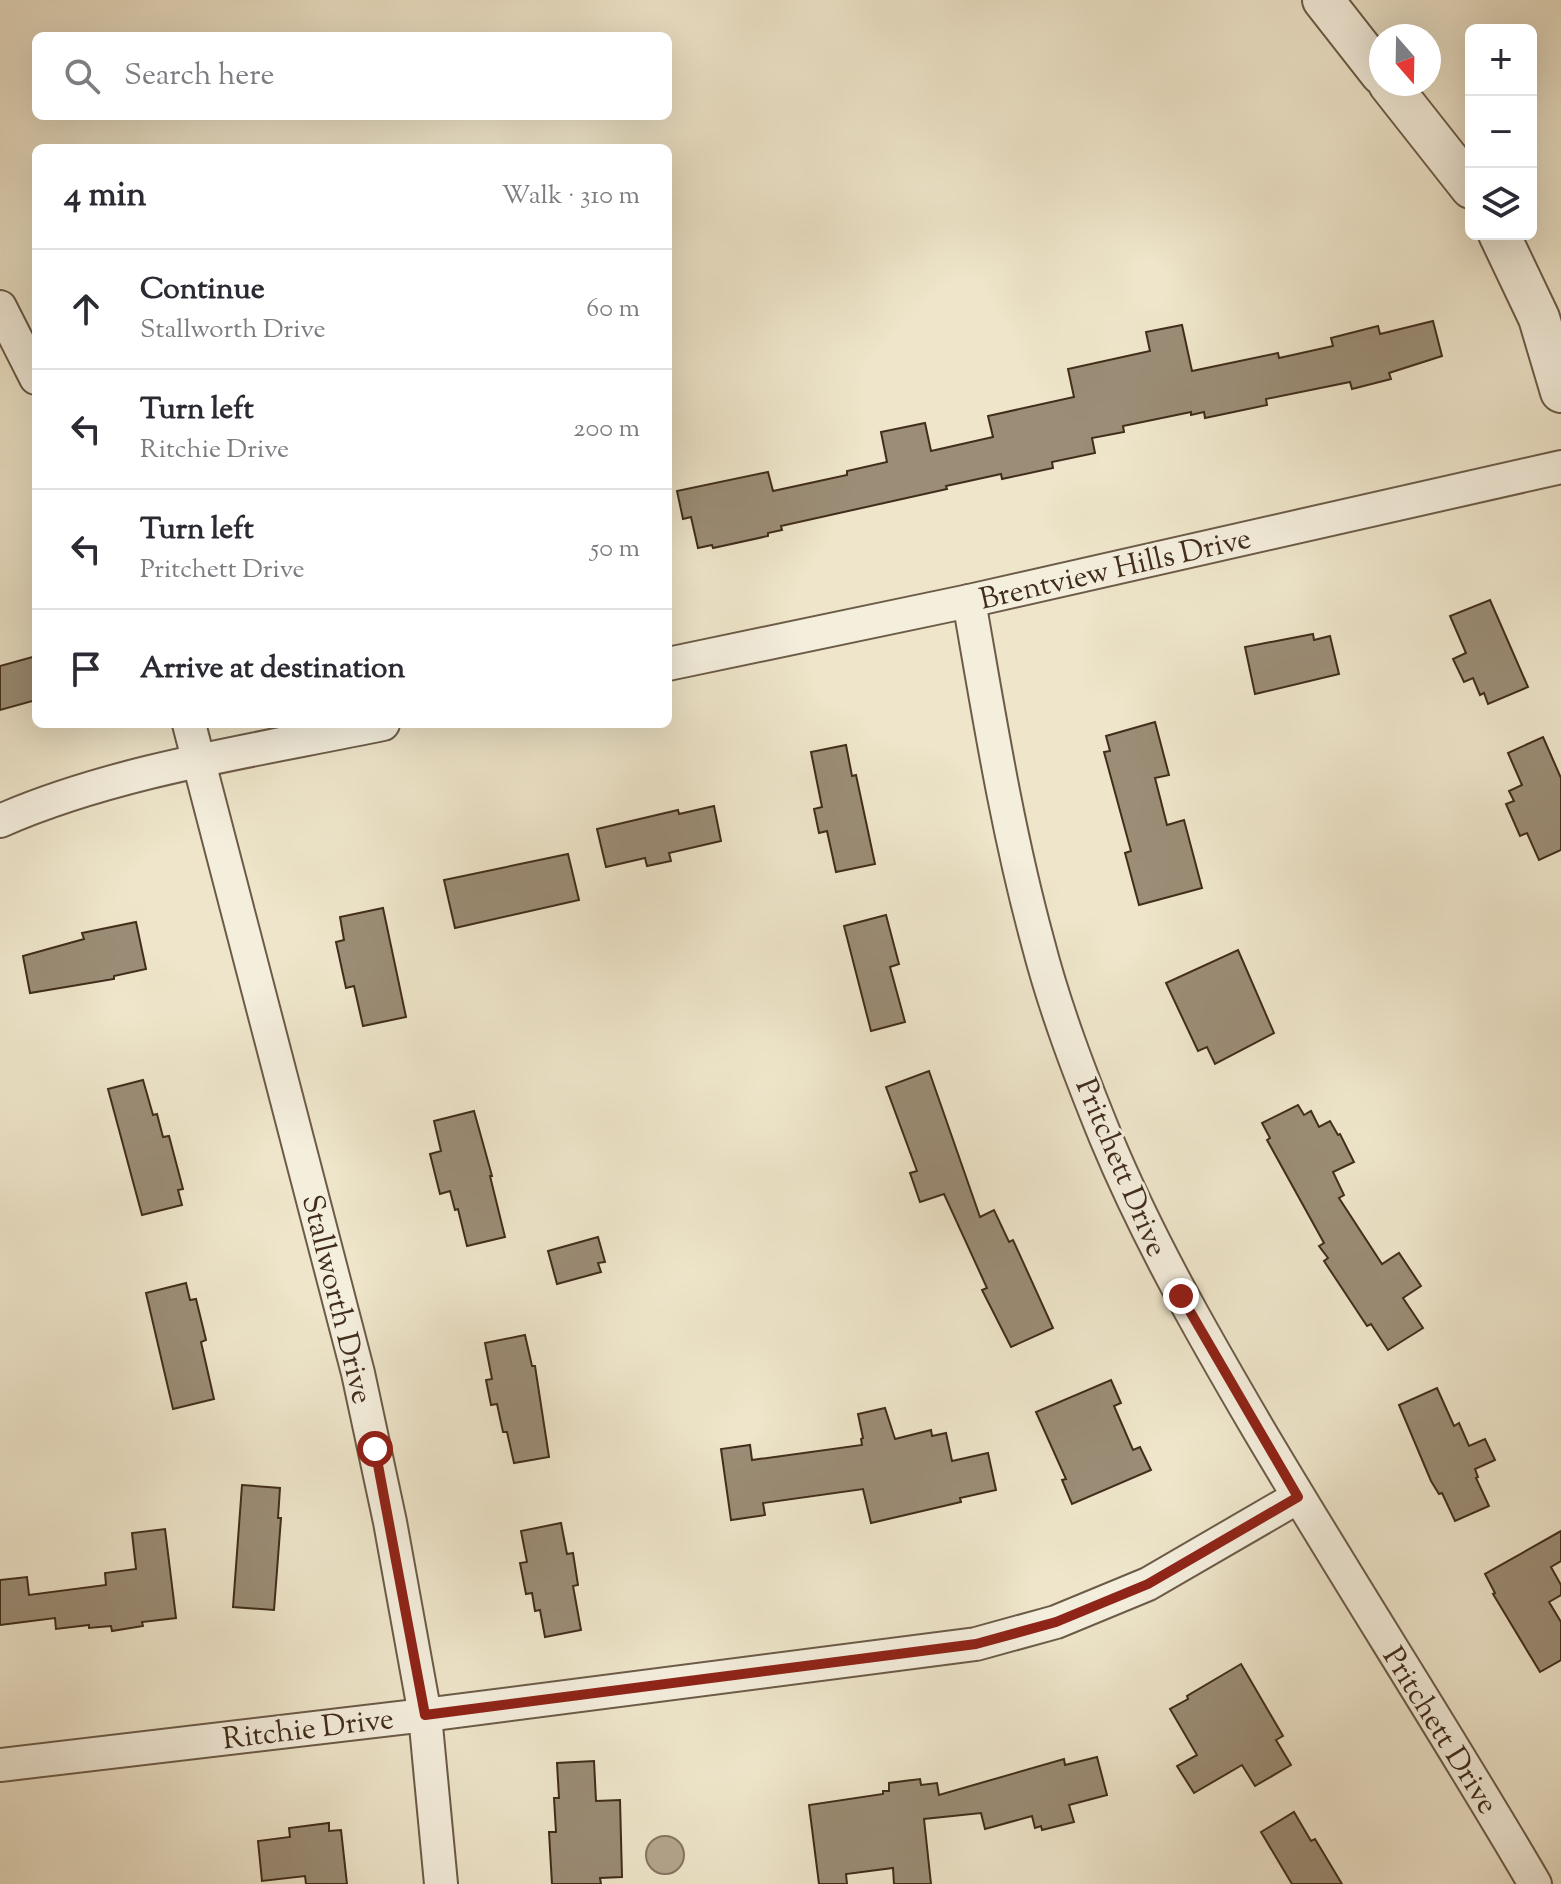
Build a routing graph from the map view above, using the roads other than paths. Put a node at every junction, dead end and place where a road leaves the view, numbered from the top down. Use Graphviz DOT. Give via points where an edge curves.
graph roads {
  1 [pos="1323,0"];
  2 [pos="1369,59"];
  3 [pos="1398,96"];
  4 [pos="1465,180"];
  5 [pos="1502,240"];
  6 [pos="0,307"];
  7 [pos="32,370"];
  8 [pos="1561,392"];
  9 [pos="1561,467"];
  10 [pos="969,601"];
  11 [pos="672,663"];
  12 [pos="190,728"];
  13 [pos="364,728"];
  14 [pos="199,763"];
  15 [pos="0,821"];
  16 [pos="1298,1497"];
  17 [pos="425,1715"];
  18 [pos="0,1765"];
  19 [pos="441,1884"];
  20 [pos="1535,1884"];
  1 -- 2 [label="street"];
  3 -- 4 [label="street"];
  5 -- 8 [label="street" via="1539,318"];
  6 -- 7 [label="street"];
  9 -- 10 [label="street, Brentview Hills Drive"];
  10 -- 11 [label="street, Brentview Hills Drive"];
  10 -- 16 [label="street, Pritchett Drive" via="1022,879 1071,1048 1164,1265"];
  12 -- 14 [label="street, Stallworth Drive"];
  13 -- 14 [label="street"];
  14 -- 15 [label="street" via="100,786"];
  14 -- 17 [label="street, Stallworth Drive" via="358,1373"];
  16 -- 17 [label="street, Ritchie Drive" via="1148,1584 1056,1622 999,1638"];
  16 -- 20 [label="street, Pritchett Drive"];
  17 -- 18 [label="street, Ritchie Drive"];
  17 -- 19 [label="street, Stallworth Drive"];
}
